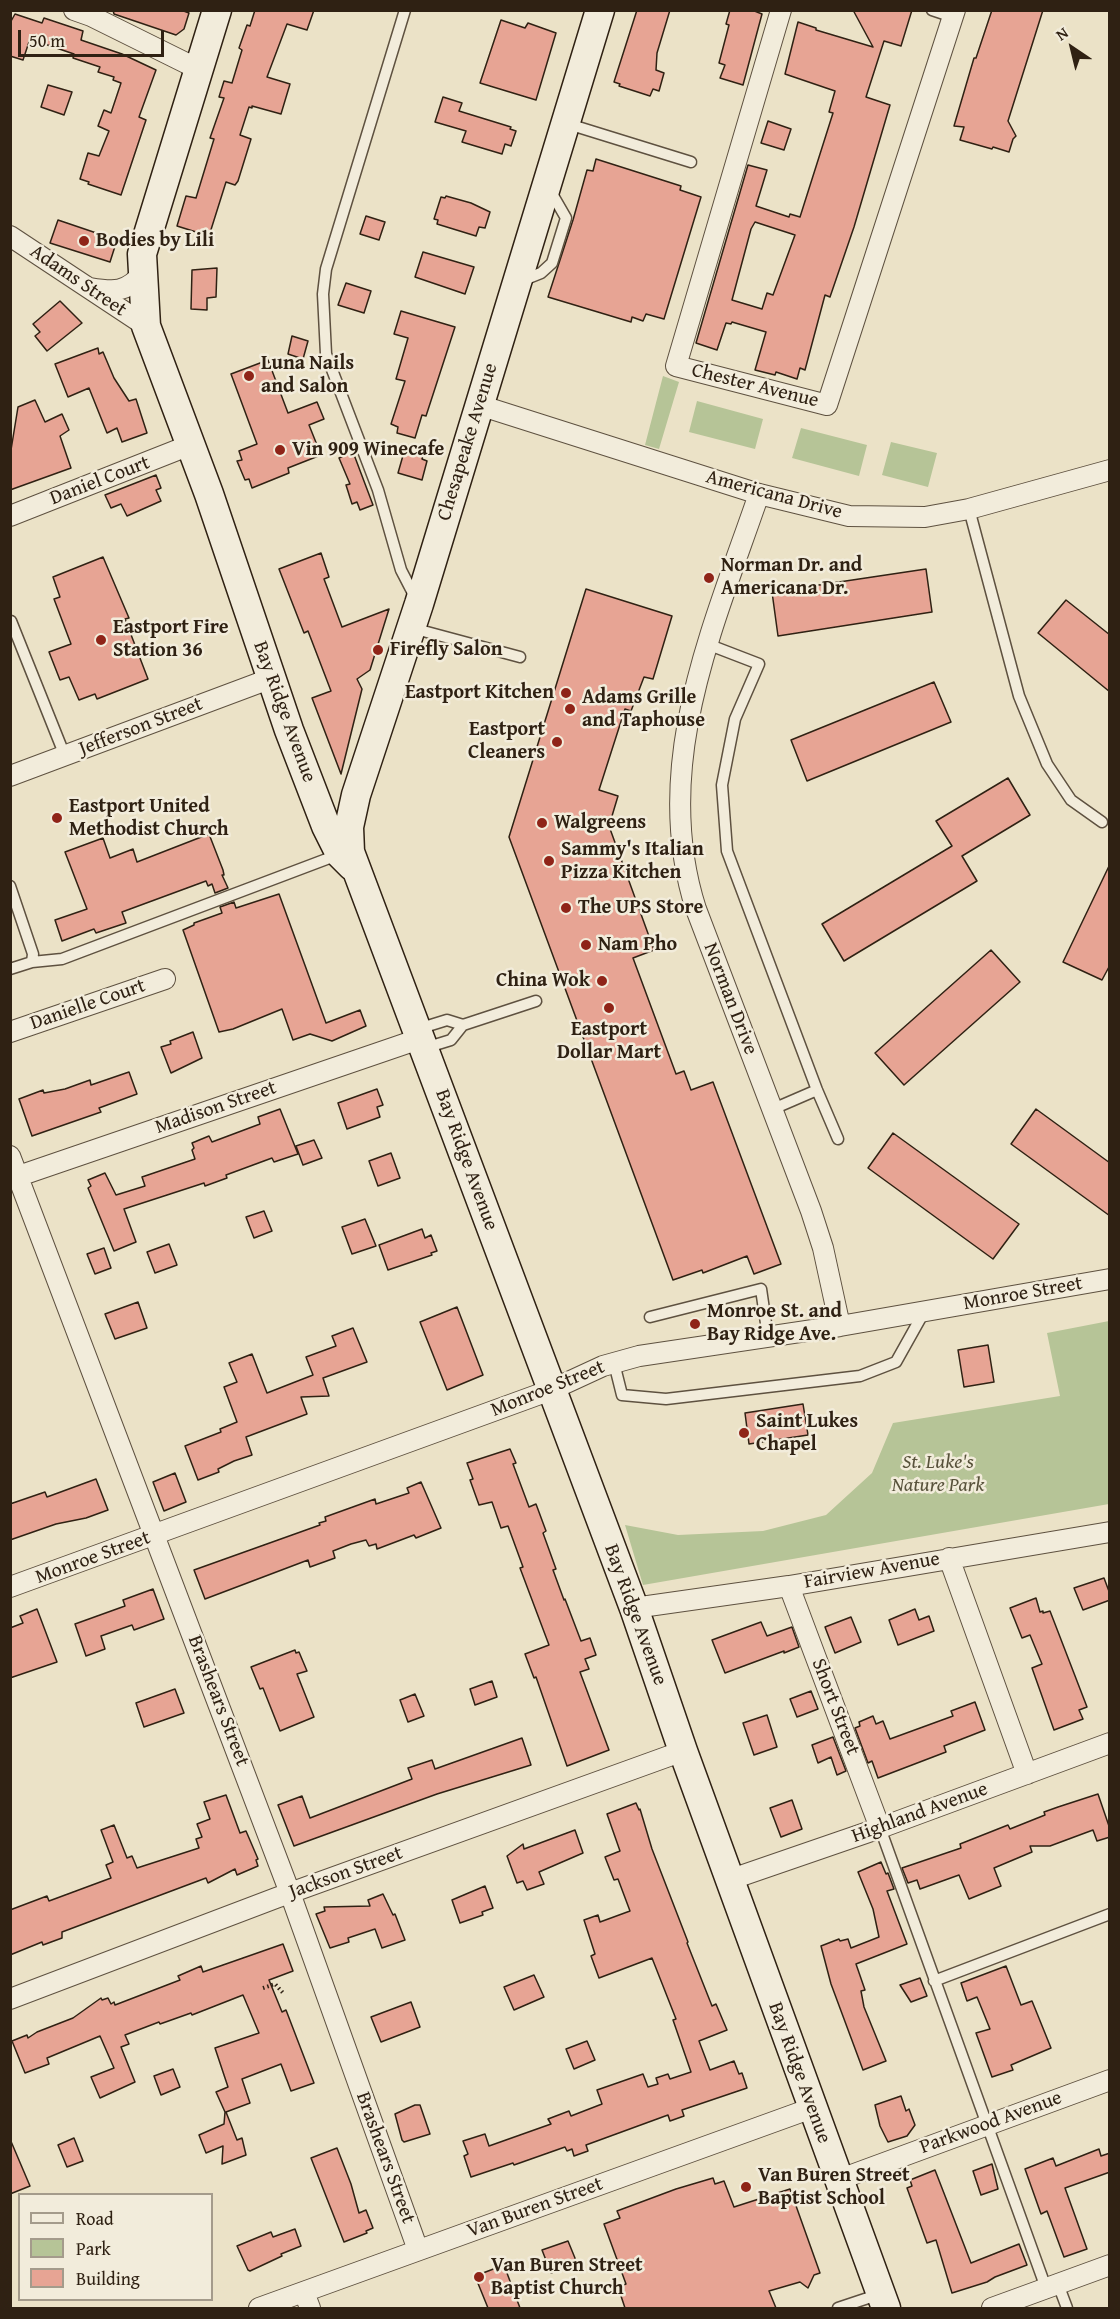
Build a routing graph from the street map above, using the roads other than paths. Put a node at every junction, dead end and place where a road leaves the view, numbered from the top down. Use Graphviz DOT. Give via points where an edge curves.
graph roads {
  1 [pos="217,10"];
  2 [pos="405,10"];
  3 [pos="600,10"];
  4 [pos="781,10"];
  5 [pos="932,10"];
  6 [pos="86,12"];
  7 [pos="954,14"];
  8 [pos="198,69"];
  9 [pos="565,123"];
  10 [pos="691,162"];
  11 [pos="10,236"];
  12 [pos="143,273"];
  13 [pos="84,287"];
  14 [pos="146,326"];
  15 [pos="479,405"];
  16 [pos="190,445"];
  17 [pos="1110,470"];
  18 [pos="759,494"];
  19 [pos="969,509"];
  20 [pos="10,516"];
  21 [pos="415,616"];
  22 [pos="11,621"];
  23 [pos="707,644"];
  24 [pos="520,657"];
  25 [pos="272,678"];
  26 [pos="289,730"];
  27 [pos="64,756"];
  28 [pos="10,776"];
  29 [pos="356,795"];
  30 [pos="1102,822"];
  31 [pos="350,864"];
  32 [pos="10,886"];
  33 [pos="32,963"];
  34 [pos="10,969"];
  35 [pos="165,979"];
  36 [pos="536,1000"];
  37 [pos="463,1025"];
  38 [pos="10,1032"];
  39 [pos="422,1038"];
  40 [pos="817,1090"];
  41 [pos="773,1109"];
  42 [pos="838,1139"];
  43 [pos="10,1155"];
  44 [pos="14,1178"];
  45 [pos="1110,1279"];
  46 [pos="924,1311"];
  47 [pos="650,1317"];
  48 [pos="840,1326"];
  49 [pos="768,1337"];
  50 [pos="614,1364"];
  51 [pos="551,1390"];
  52 [pos="1110,1532"];
  53 [pos="155,1536"];
  54 [pos="950,1558"];
  55 [pos="789,1586"];
  56 [pos="10,1587"];
  57 [pos="634,1608"];
  58 [pos="1110,1743"];
  59 [pos="683,1751"];
  60 [pos="1027,1773"];
  61 [pos="880,1828"];
  62 [pos="729,1880"];
  63 [pos="290,1893"];
  64 [pos="1110,1914"];
  65 [pos="934,1981"];
  66 [pos="10,1998"];
  67 [pos="1110,2080"];
  68 [pos="812,2108"];
  69 [pos="986,2125"];
  70 [pos="838,2180"];
  71 [pos="418,2250"];
  72 [pos="1110,2265"];
  73 [pos="1052,2286"];
  74 [pos="307,2300"];
  75 [pos="883,2301"];
  76 [pos="259,2308"];
  77 [pos="838,2308"];
  78 [pos="992,2308"];
  79 [pos="1067,2308"];
  1 -- 8 [label="main road, Bay Ridge Avenue"];
  2 -- 21 [label="lane" via="326,269 323,314 326,354 378,490"];
  3 -- 9 [label="main road, Chesapeake Avenue"];
  4 -- 7 [label="street, Chester Avenue" via="676,366 827,405"];
  5 -- 7 [label="lane"];
  6 -- 8 [label="street"];
  8 -- 12 [label="main road, Bay Ridge Avenue" via="142,254"];
  9 -- 10 [label="lane"];
  9 -- 15 [label="main road, Chesapeake Avenue"];
  11 -- 13 [label="street, Adams Street"];
  12 -- 13 [label="street" via="123,290"];
  12 -- 14 [label="main road, Bay Ridge Avenue"];
  13 -- 14 [label="street, Adams Street"];
  14 -- 16 [label="main road, Bay Ridge Avenue"];
  15 -- 18 [label="street, Americana Drive"];
  15 -- 21 [label="main road, Chesapeake Avenue"];
  16 -- 20 [label="street, Daniel Court"];
  16 -- 25 [label="main road, Bay Ridge Avenue"];
  17 -- 19 [label="street, Americana Drive"];
  18 -- 19 [label="street, Americana Drive" via="849,516 925,517"];
  18 -- 23 [label="street, Norman Drive"];
  19 -- 30 [label="lane" via="1019,696 1047,764 1071,800"];
  21 -- 24 [label="lane"];
  21 -- 29 [label="main road, Chesapeake Avenue"];
  22 -- 27 [label="lane"];
  23 -- 40 [label="lane" via="759,664 735,719 722,784 727,851"];
  23 -- 41 [label="street, Norman Drive" via="681,761 679,799 684,858 696,909"];
  25 -- 26 [label="main road, Bay Ridge Avenue"];
  25 -- 27 [label="street, Jefferson Street"];
  26 -- 29 [label="main road" via="306,744 324,780"];
  26 -- 31 [label="main road, Bay Ridge Avenue" via="327,829"];
  27 -- 28 [label="street, Jefferson Street"];
  29 -- 31 [label="main road, Chesapeake Avenue" via="349,827"];
  31 -- 33 [label="lane" via="62,959"];
  31 -- 39 [label="main road, Bay Ridge Avenue"];
  32 -- 33 [label="lane" via="33,954"];
  33 -- 34 [label="lane"];
  35 -- 38 [label="street, Danielle Court"];
  36 -- 37 [label="lane"];
  37 -- 39 [label="lane" via="447,1020"];
  37 -- 39 [label="lane" via="451,1040"];
  39 -- 44 [label="street, Madison Street"];
  39 -- 51 [label="main road, Bay Ridge Avenue"];
  40 -- 41 [label="lane"];
  40 -- 42 [label="lane"];
  41 -- 48 [label="street, Norman Drive" via="823,1248"];
  43 -- 44 [label="street, Brashears Street"];
  44 -- 53 [label="street, Brashears Street"];
  45 -- 46 [label="street, Monroe Street"];
  46 -- 48 [label="street, Monroe Street"];
  46 -- 50 [label="lane" via="897,1362 860,1376 666,1399 622,1395"];
  47 -- 49 [label="lane" via="761,1289"];
  48 -- 49 [label="street, Monroe Street"];
  49 -- 50 [label="street, Monroe Street" via="639,1356"];
  50 -- 51 [label="street, Monroe Street"];
  51 -- 53 [label="street, Monroe Street"];
  51 -- 57 [label="main road, Bay Ridge Avenue"];
  52 -- 54 [label="street, Fairview Avenue"];
  53 -- 56 [label="street, Monroe Street"];
  53 -- 63 [label="street, Brashears Street"];
  54 -- 55 [label="street, Fairview Avenue"];
  54 -- 60 [label="street"];
  55 -- 57 [label="street, Fairview Avenue"];
  55 -- 61 [label="street, Short Street"];
  57 -- 59 [label="main road, Bay Ridge Avenue"];
  58 -- 60 [label="street, Highland Avenue"];
  59 -- 62 [label="main road, Bay Ridge Avenue"];
  59 -- 63 [label="street, Jackson Street"];
  60 -- 61 [label="street, Highland Avenue"];
  61 -- 62 [label="street, Highland Avenue"];
  61 -- 65 [label="lane"];
  62 -- 68 [label="main road, Bay Ridge Avenue"];
  63 -- 66 [label="street, Jackson Street"];
  63 -- 71 [label="street, Brashears Street"];
  64 -- 65 [label="lane"];
  65 -- 69 [label="lane"];
  67 -- 69 [label="street, Parkwood Avenue"];
  68 -- 70 [label="main road, Bay Ridge Avenue"];
  68 -- 71 [label="street, Van Buren Street"];
  69 -- 70 [label="street, Parkwood Avenue"];
  69 -- 73 [label="lane"];
  70 -- 75 [label="main road, Bay Ridge Avenue"];
  71 -- 74 [label="street, Van Buren Street"];
  72 -- 73 [label="street"];
  73 -- 78 [label="street"];
  73 -- 79 [label="lane"];
  74 -- 76 [label="street, Van Buren Street"];
  75 -- 77 [label="lane"];
}
